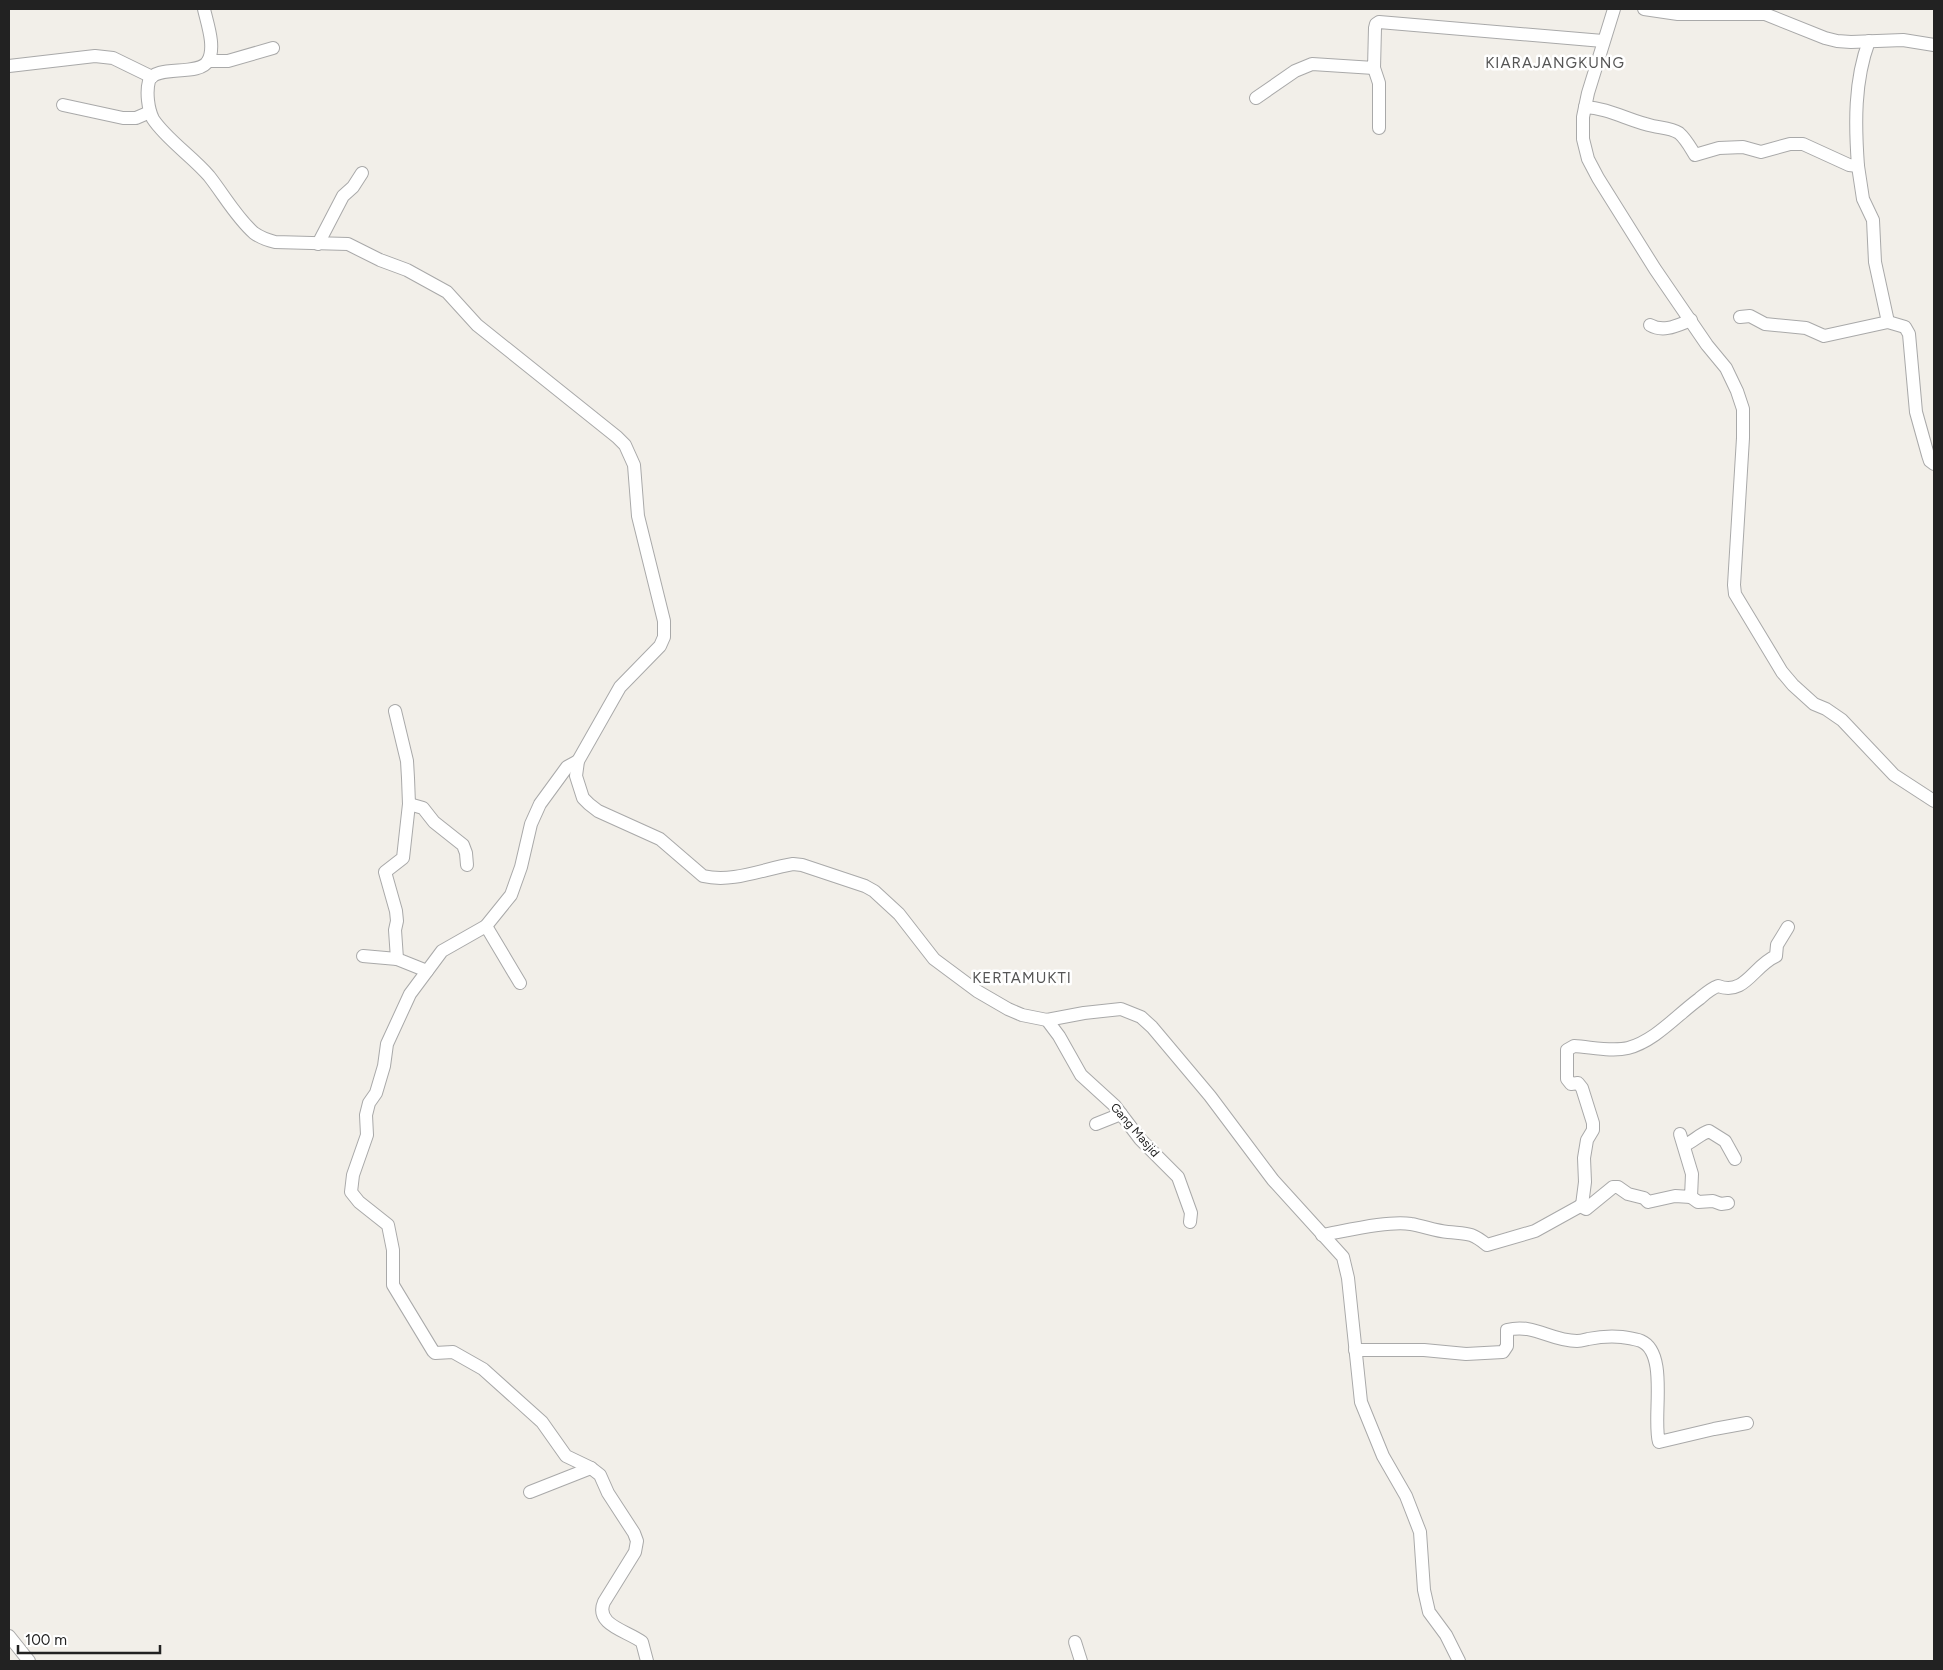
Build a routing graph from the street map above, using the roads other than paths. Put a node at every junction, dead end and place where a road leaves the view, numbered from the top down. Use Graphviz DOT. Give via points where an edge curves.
graph roads {
  1 [pos="204,9"];
  2 [pos="1614,9"];
  3 [pos="1644,9"];
  4 [pos="1603,41"];
  5 [pos="1869,41"];
  6 [pos="1934,45"];
  7 [pos="273,48"];
  8 [pos="208,61"];
  9 [pos="9,66"];
  10 [pos="1374,68"];
  11 [pos="152,77"];
  12 [pos="1256,98"];
  13 [pos="63,105"];
  14 [pos="1585,107"];
  15 [pos="150,112"];
  16 [pos="1379,128"];
  17 [pos="1858,166"];
  18 [pos="362,174"];
  19 [pos="318,244"];
  20 [pos="1740,317"];
  21 [pos="1691,320"];
  22 [pos="1888,322"];
  23 [pos="1650,325"];
  24 [pos="1934,464"];
  25 [pos="395,711"];
  26 [pos="578,760"];
  27 [pos="1934,801"];
  28 [pos="409,804"];
  29 [pos="467,865"];
  30 [pos="486,926"];
  31 [pos="1788,927"];
  32 [pos="363,956"];
  33 [pos="397,959"];
  34 [pos="427,971"];
  35 [pos="520,983"];
  36 [pos="1047,1020"];
  37 [pos="1121,1114"];
  38 [pos="1096,1124"];
  39 [pos="1735,1159"];
  40 [pos="1691,1197"];
  41 [pos="1728,1203"];
  42 [pos="1580,1206"];
  43 [pos="1190,1222"];
  44 [pos="1322,1235"];
  45 [pos="1355,1350"];
  46 [pos="1747,1423"];
  47 [pos="591,1468"];
  48 [pos="530,1492"];
  49 [pos="9,1636"];
  50 [pos="1075,1642"];
  51 [pos="29,1661"];
  52 [pos="647,1661"];
  53 [pos="1081,1661"];
  54 [pos="1458,1661"];
  1 -- 8 [label="street" via="211,44"];
  2 -- 4 [label="street"];
  3 -- 5 [label="street" via="1678,14 1766,14 1825,38"];
  4 -- 10 [label="street" via="1379,22 1375,26"];
  4 -- 14 [label="street"];
  5 -- 6 [label="street" via="1903,40"];
  5 -- 17 [label="street" via="1858,80"];
  7 -- 8 [label="street" via="228,61"];
  8 -- 11 [label="street" via="198,68"];
  9 -- 11 [label="street" via="95,56 113,58"];
  10 -- 12 [label="street" via="1312,64 1295,70"];
  10 -- 16 [label="street" via="1379,83"];
  11 -- 15 [label="street" via="148,83"];
  13 -- 15 [label="street" via="123,118 136,118"];
  14 -- 17 [label="street" via="1604,109 1630,120 1672,130 1687,141 1695,155 1719,148 1761,152 1803,144"];
  14 -- 21 [label="street" via="1583,139 1588,159 1655,269"];
  15 -- 19 [label="street" via="157,124 208,175 227,202 264,240"];
  17 -- 22 [label="street" via="1863,199 1873,220 1875,262"];
  18 -- 19 [label="street" via="343,196"];
  19 -- 26 [label="street" via="342,242 356,246 447,292 477,325 617,437 630,453 638,516 664,621 664,637 652,655 620,686"];
  20 -- 22 [label="street" via="1750,316 1765,324 1806,328 1824,336"];
  21 -- 23 [label="street" via="1664,329"];
  21 -- 27 [label="street" via="1726,368 1743,409 1734,585 1739,603 1793,685 1814,704 1842,720 1894,775"];
  22 -- 24 [label="street" via="1905,327 1909,334 1916,412 1930,461"];
  25 -- 28 [label="street" via="407,761"];
  26 -- 30 [label="street" via="567,767 540,804 531,824 516,886"];
  26 -- 36 [label="street" via="578,785 588,804 660,838 703,876 733,878 793,864 865,886 899,914 934,959 977,991 1022,1015"];
  28 -- 29 [label="street" via="424,808 434,822 463,845"];
  28 -- 33 [label="street" via="402,858 384,872 396,911"];
  30 -- 34 [label="street" via="442,951"];
  30 -- 35 [label="street"];
  31 -- 42 [label="street" via="1777,945 1776,956 1764,962 1738,987 1728,990 1718,986 1712,988 1656,1033 1637,1044 1628,1048 1574,1046 1567,1050 1567,1079 1582,1088 1593,1123 1584,1158 1585,1182"];
  32 -- 33 [label="street"];
  33 -- 34 [label="street"];
  34 -- 47 [label="street" via="410,994 387,1044 384,1066 366,1115 367,1135 353,1175 351,1192 388,1225 393,1250 393,1286 433,1351 452,1352 483,1369 542,1422 566,1456"];
  36 -- 37 [label="street, Gang Masjid" via="1081,1075"];
  36 -- 44 [label="street" via="1121,1009 1141,1017 1210,1096 1272,1180"];
  37 -- 38 [label="street"];
  37 -- 43 [label="street, Gang Masjid" via="1140,1139 1178,1177 1191,1213"];
  39 -- 40 [label="street" via="1725,1141 1709,1131 1696,1139 1682,1140 1692,1174"];
  40 -- 41 [label="street" via="1698,1202"];
  40 -- 42 [label="street" via="1675,1196 1648,1202 1613,1187 1586,1209"];
  42 -- 44 [label="street" via="1535,1231 1487,1245 1469,1232 1448,1232 1410,1224"];
  44 -- 45 [label="street" via="1346,1265"];
  45 -- 46 [label="street" via="1503,1352 1507,1330 1519,1327 1580,1342 1620,1336 1641,1341 1648,1346 1654,1359 1658,1376 1659,1442"];
  45 -- 54 [label="street" via="1365,1415 1406,1496 1420,1532 1429,1612 1446,1635"];
  47 -- 48 [label="street"];
  47 -- 52 [label="street" via="600,1475 637,1541 635,1552 604,1602 602,1615 610,1624 642,1642"];
  49 -- 51 [label="street"];
  50 -- 53 [label="street"];
}
